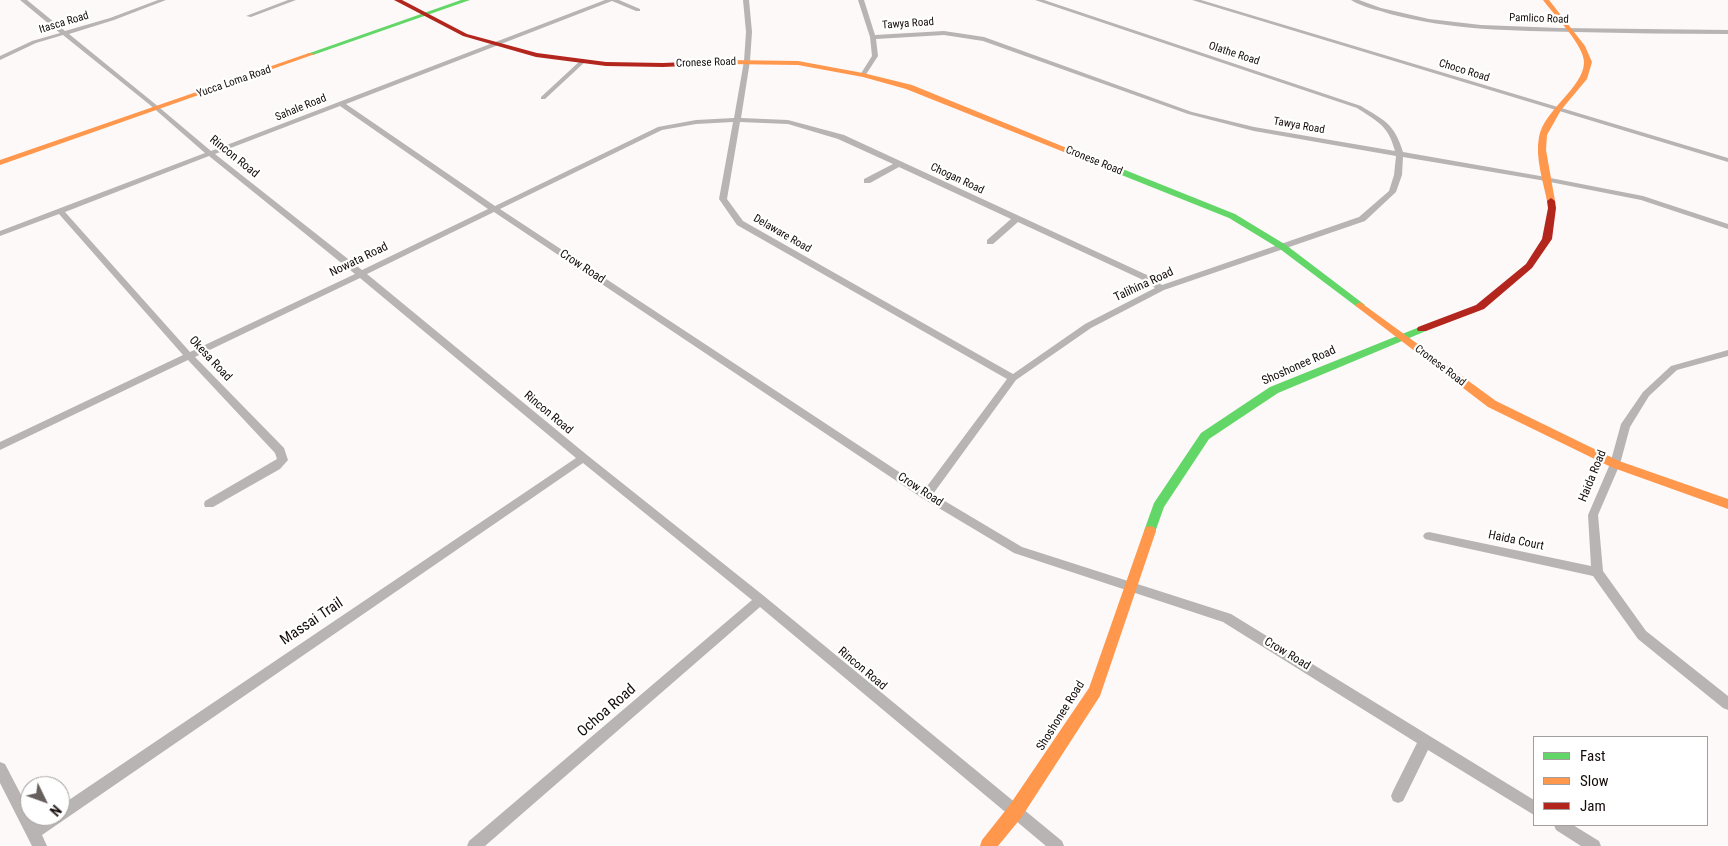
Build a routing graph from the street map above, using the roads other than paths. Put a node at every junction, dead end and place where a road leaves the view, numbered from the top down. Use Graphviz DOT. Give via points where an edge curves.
graph roads {
  1 [pos="23,0"];
  2 [pos="163,0"];
  3 [pos="294,0"];
  4 [pos="397,0"];
  5 [pos="467,0"];
  6 [pos="612,0"];
  7 [pos="746,0"];
  8 [pos="861,0"];
  9 [pos="1038,0"];
  10 [pos="1195,0"];
  11 [pos="1354,0"];
  12 [pos="1546,0"];
  13 [pos="638,10"];
  14 [pos="425,15"];
  15 [pos="249,16"];
  16 [pos="1570,30"];
  17 [pos="1728,32"];
  18 [pos="64,34"];
  19 [pos="873,37"];
  20 [pos="495,45"];
  21 [pos="0,58"];
  22 [pos="583,61"];
  23 [pos="747,61"];
  24 [pos="863,75"];
  25 [pos="543,98"];
  26 [pos="341,102"];
  27 [pos="157,108"];
  28 [pos="1558,110"];
  29 [pos="735,120"];
  30 [pos="210,154"];
  31 [pos="1400,155"];
  32 [pos="1728,160"];
  33 [pos="0,163"];
  34 [pos="898,164"];
  35 [pos="1548,179"];
  36 [pos="867,181"];
  37 [pos="494,209"];
  38 [pos="60,211"];
  39 [pos="1017,218"];
  40 [pos="1728,227"];
  41 [pos="0,234"];
  42 [pos="990,242"];
  43 [pos="1283,247"];
  44 [pos="361,274"];
  45 [pos="1161,288"];
  46 [pos="1402,337"];
  47 [pos="1728,353"];
  48 [pos="188,355"];
  49 [pos="1014,378"];
  50 [pos="0,446"];
  51 [pos="583,458"];
  52 [pos="1614,464"];
  53 [pos="926,494"];
  54 [pos="209,504"];
  55 [pos="1728,504"];
  56 [pos="1429,536"];
  57 [pos="1597,572"];
  58 [pos="1131,588"];
  59 [pos="760,600"];
  60 [pos="1728,704"];
  61 [pos="1426,740"];
  62 [pos="0,769"];
  63 [pos="1398,796"];
  64 [pos="70,807"];
  65 [pos="1533,807"];
  66 [pos="1015,812"];
  67 [pos="42,826"];
  68 [pos="1563,826"];
  69 [pos="33,832"];
  70 [pos="40,846"];
  71 [pos="474,846"];
  72 [pos="988,846"];
  73 [pos="1057,846"];
  74 [pos="1594,846"];
  1 -- 18 [label="street, Rincon Road"];
  2 -- 18 [label="street, Itasca Road"];
  3 -- 15 [label="street"];
  4 -- 14 [label="street, Cronese Road"];
  5 -- 14 [label="street, Yucca Loma Road"];
  6 -- 13 [label="street"];
  6 -- 20 [label="street, Sahale Road"];
  7 -- 23 [label="street, Delaware Road"];
  8 -- 19 [label="street"];
  9 -- 31 [label="street, Olathe Road" via="1359,107 1387,125"];
  10 -- 28 [label="street, Choco Road"];
  11 -- 16 [label="street, Pamlico Road" via="1417,19 1477,27"];
  12 -- 16 [label="street, Shoshonee Road"];
  14 -- 20 [label="street, Cronese Road" via="465,35"];
  14 -- 27 [label="street, Yucca Loma Road"];
  16 -- 17 [label="street, Pamlico Road"];
  16 -- 28 [label="street, Shoshonee Road" via="1586,54 1588,68"];
  18 -- 21 [label="street, Itasca Road" via="34,42"];
  18 -- 27 [label="street, Rincon Road"];
  19 -- 24 [label="street" via="875,56"];
  19 -- 31 [label="street, Tawya Road" via="944,33 984,39 1190,113 1254,129"];
  20 -- 22 [label="street, Cronese Road"];
  20 -- 26 [label="street, Sahale Road"];
  22 -- 23 [label="street, Cronese Road" via="663,65"];
  22 -- 25 [label="street"];
  23 -- 24 [label="street, Cronese Road" via="798,63"];
  23 -- 29 [label="street, Delaware Road"];
  24 -- 43 [label="street, Cronese Road" via="909,87 1232,216"];
  26 -- 30 [label="street, Sahale Road"];
  26 -- 37 [label="street, Crow Road"];
  27 -- 30 [label="street, Rincon Road"];
  27 -- 33 [label="street, Yucca Loma Road"];
  28 -- 32 [label="street, Choco Road"];
  28 -- 35 [label="street, Shoshonee Road" via="1543,135 1542,150"];
  29 -- 34 [label="street, Chogan Road" via="788,122 841,136"];
  29 -- 37 [label="street, Nowata Road" via="660,128"];
  29 -- 49 [label="street, Delaware Road" via="723,199 740,223"];
  30 -- 38 [label="street, Sahale Road"];
  30 -- 44 [label="street, Rincon Road"];
  31 -- 35 [label="street, Tawya Road"];
  31 -- 43 [label="street, Talihina Road" via="1392,192 1362,218"];
  34 -- 36 [label="street"];
  34 -- 39 [label="street, Chogan Road"];
  35 -- 40 [label="street, Tawya Road" via="1643,198"];
  35 -- 46 [label="street, Shoshonee Road" via="1552,208 1547,239 1529,266 1480,307"];
  37 -- 44 [label="street, Nowata Road"];
  37 -- 53 [label="street, Crow Road"];
  38 -- 41 [label="street, Sahale Road"];
  38 -- 48 [label="street, Okesa Road"];
  39 -- 42 [label="street"];
  39 -- 45 [label="street, Chogan Road"];
  43 -- 45 [label="street, Talihina Road"];
  43 -- 46 [label="street, Cronese Road"];
  44 -- 48 [label="street, Nowata Road"];
  44 -- 51 [label="street, Rincon Road"];
  45 -- 49 [label="street, Talihina Road" via="1088,326"];
  46 -- 52 [label="street, Cronese Road" via="1492,404"];
  46 -- 58 [label="street, Shoshonee Road" via="1274,390 1205,436 1158,506"];
  47 -- 52 [label="street, Haida Road" via="1674,368 1646,394 1626,427"];
  48 -- 50 [label="street, Nowata Road"];
  48 -- 54 [label="street, Okesa Road" via="280,451 283,460"];
  49 -- 53 [label="street, Talihina Road"];
  51 -- 59 [label="street, Rincon Road"];
  51 -- 64 [label="street, Massai Trail"];
  52 -- 55 [label="street, Cronese Road"];
  52 -- 57 [label="street, Haida Road" via="1592,515"];
  53 -- 58 [label="street, Crow Road" via="1018,550"];
  56 -- 57 [label="street, Haida Court"];
  57 -- 60 [label="street" via="1642,635"];
  58 -- 61 [label="street, Crow Road" via="1227,618"];
  58 -- 66 [label="street, Shoshonee Road" via="1095,691"];
  59 -- 66 [label="street, Rincon Road"];
  59 -- 71 [label="street, Ochoa Road"];
  61 -- 63 [label="street"];
  61 -- 65 [label="street, Crow Road"];
  62 -- 69 [label="street"];
  66 -- 72 [label="street, Shoshonee Road"];
  66 -- 73 [label="street, Rincon Road"];
  67 -- 69 [label="street"];
  68 -- 74 [label="street"];
  69 -- 70 [label="street"];
}
